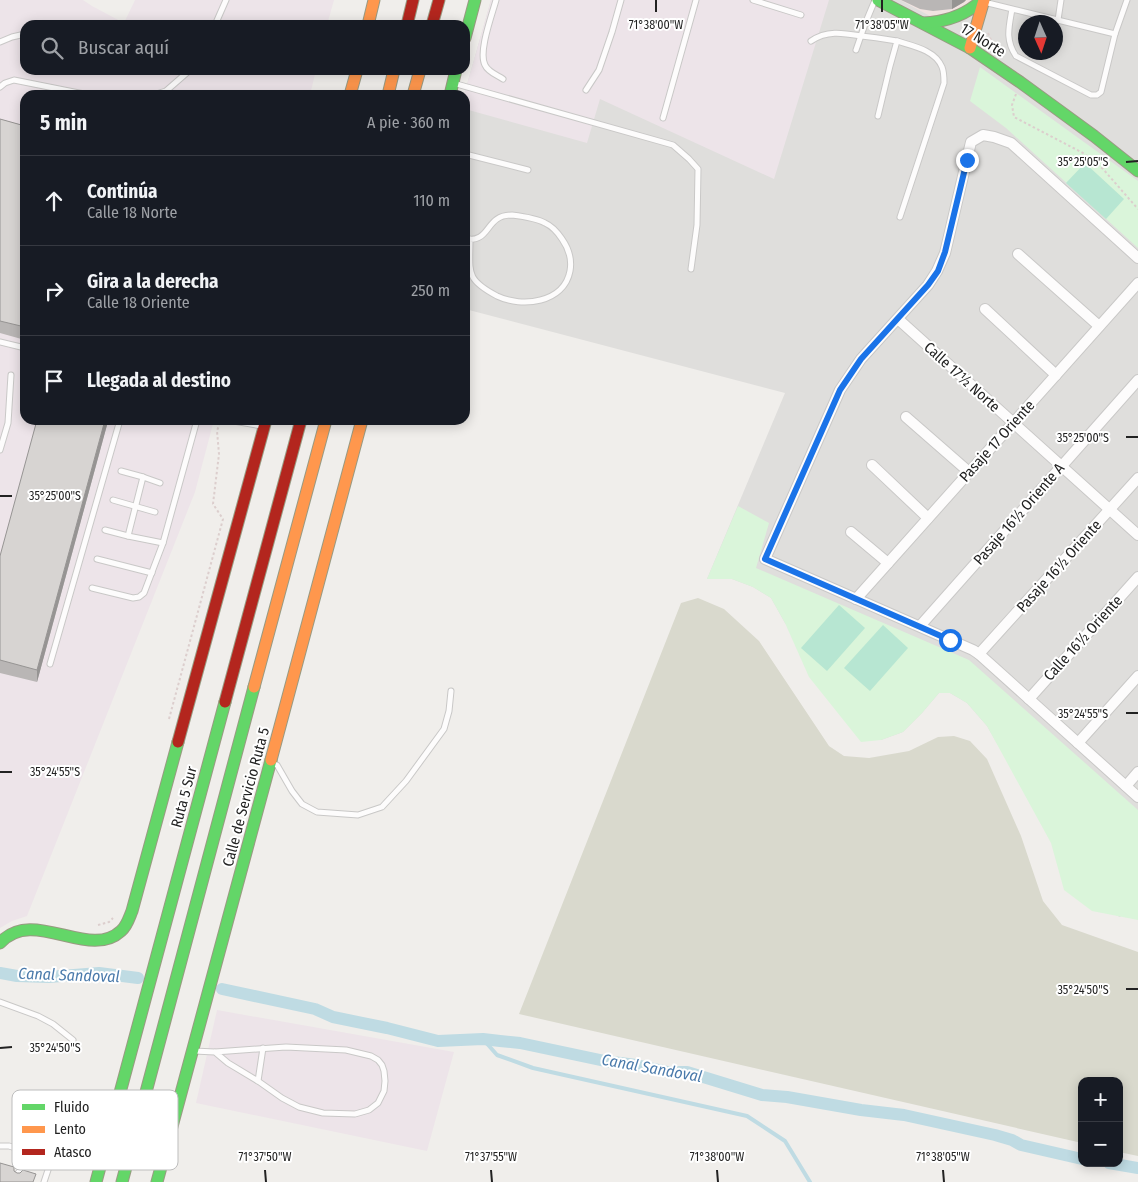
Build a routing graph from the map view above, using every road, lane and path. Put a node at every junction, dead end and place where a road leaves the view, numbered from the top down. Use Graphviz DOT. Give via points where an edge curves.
graph roads {
  1 [pos="226,0"];
  2 [pos="374,0"];
  3 [pos="413,0"];
  4 [pos="439,0"];
  5 [pos="475,0"];
  6 [pos="496,0"];
  7 [pos="621,0"];
  8 [pos="696,0"];
  9 [pos="753,0"];
  10 [pos="876,0"];
  11 [pos="1061,0"];
  12 [pos="1126,0"];
  13 [pos="983,1"];
  14 [pos="1012,9"];
  15 [pos="801,15"];
  16 [pos="1037,15"];
  17 [pos="1059,15"];
  18 [pos="217,20"];
  19 [pos="369,20"];
  20 [pos="407,20"];
  21 [pos="433,20"];
  22 [pos="470,20"];
  23 [pos="1063,21"];
  24 [pos="924,23"];
  25 [pos="1115,34"];
  26 [pos="20,35"];
  27 [pos="861,36"];
  28 [pos="897,40"];
  29 [pos="811,41"];
  30 [pos="0,42"];
  31 [pos="970,48"];
  32 [pos="856,50"];
  33 [pos="184,75"];
  34 [pos="356,75"];
  35 [pos="393,75"];
  36 [pos="419,75"];
  37 [pos="455,75"];
  38 [pos="503,80"];
  39 [pos="453,83"];
  40 [pos="0,87"];
  41 [pos="64,90"];
  42 [pos="167,90"];
  43 [pos="351,90"];
  44 [pos="389,90"];
  45 [pos="414,90"];
  46 [pos="451,90"];
  47 [pos="586,90"];
  48 [pos="878,116"];
  49 [pos="663,118"];
  50 [pos="470,155"];
  51 [pos="528,170"];
  52 [pos="1138,171"];
  53 [pos="900,217"];
  54 [pos="470,239"];
  55 [pos="1018,254"];
  56 [pos="1138,258"];
  57 [pos="691,269"];
  58 [pos="470,270"];
  59 [pos="1138,283"];
  60 [pos="985,309"];
  61 [pos="898,319"];
  62 [pos="1099,326"];
  63 [pos="0,342"];
  64 [pos="20,347"];
  65 [pos="11,375"];
  66 [pos="1056,375"];
  67 [pos="1138,380"];
  68 [pos="906,417"];
  69 [pos="1013,423"];
  70 [pos="119,425"];
  71 [pos="196,425"];
  72 [pos="219,425"];
  73 [pos="264,425"];
  74 [pos="300,425"];
  75 [pos="325,425"];
  76 [pos="361,425"];
  77 [pos="0,450"];
  78 [pos="872,465"];
  79 [pos="1061,466"];
  80 [pos="122,472"];
  81 [pos="969,472"];
  82 [pos="143,477"];
  83 [pos="1138,478"];
  84 [pos="160,483"];
  85 [pos="113,500"];
  86 [pos="135,506"];
  87 [pos="1110,510"];
  88 [pos="155,512"];
  89 [pos="928,518"];
  90 [pos="104,530"];
  91 [pos="851,532"];
  92 [pos="1138,534"];
  93 [pos="128,536"];
  94 [pos="163,543"];
  95 [pos="97,559"];
  96 [pos="888,563"];
  97 [pos="152,573"];
  98 [pos="1138,577"];
  99 [pos="92,588"];
  100 [pos="856,599"];
  101 [pos="920,626"];
  102 [pos="979,654"];
  103 [pos="50,664"];
  104 [pos="1138,676"];
  105 [pos="450,691"];
  106 [pos="1029,699"];
  107 [pos="169,721"];
  108 [pos="1078,743"];
  109 [pos="270,763"];
  110 [pos="1138,772"];
  111 [pos="1126,786"];
  112 [pos="1138,797"];
  113 [pos="117,914"];
  114 [pos="92,940"];
  115 [pos="0,943"];
  116 [pos="0,1002"];
  117 [pos="73,1040"];
  118 [pos="263,1048"];
  119 [pos="194,1051"];
  120 [pos="215,1052"];
  121 [pos="258,1081"];
  122 [pos="121,1090"];
  123 [pos="147,1090"];
  124 [pos="178,1109"];
  125 [pos="21,1170"];
  126 [pos="48,1170"];
  127 [pos="18,1173"];
  128 [pos="44,1182"];
  1 -- 18 [label="lane"];
  2 -- 19 [label="main road"];
  3 -- 20 [label="main road"];
  4 -- 21 [label="main road"];
  5 -- 22 [label="main road"];
  6 -- 38 [label="lane" via="483,50 484,63"];
  7 -- 47 [label="lane" via="599,70"];
  8 -- 49 [label="lane"];
  9 -- 15 [label="lane"];
  10 -- 24 [label="main road, 17 Norte"];
  10 -- 27 [label="lane"];
  11 -- 17 [label="lane"];
  12 -- 25 [label="lane"];
  13 -- 14 [label="lane"];
  13 -- 24 [label="main road" via="956,18"];
  13 -- 31 [label="main road"];
  14 -- 16 [label="lane"];
  14 -- 25 [label="lane" via="1008,40 1016,56 1091,95 1101,92"];
  23 -- 25 [label="lane"];
  24 -- 31 [label="main road, 17 Norte"];
  26 -- 30 [label="lane"];
  27 -- 28 [label="lane"];
  27 -- 29 [label="lane" via="832,33"];
  27 -- 32 [label="lane"];
  28 -- 48 [label="lane"];
  28 -- 53 [label="lane" via="934,55 943,68 944,77"];
  31 -- 52 [label="main road, 17 Norte" via="1028,87"];
  33 -- 42 [label="lane"];
  34 -- 43 [label="main road"];
  35 -- 44 [label="main road"];
  36 -- 45 [label="main road"];
  37 -- 39 [label="main road"];
  39 -- 46 [label="main road"];
  39 -- 57 [label="lane" via="678,150 698,169 697,225"];
  40 -- 41 [label="lane" via="14,80"];
  50 -- 51 [label="lane"];
  54 -- 58 [label="lane" via="482,236 501,216 512,215 545,223 566,245 571,265 566,284 559,292 532,302 504,299 478,284"];
  55 -- 62 [label="street"];
  56 -- 61 [label="street" via="1011,143 983,135 971,142 941,263 934,277"];
  59 -- 62 [label="street, Pasaje 17 Oriente"];
  60 -- 66 [label="street"];
  61 -- 69 [label="street, Calle 17½ Norte"];
  61 -- 100 [label="street" via="861,359 840,390 765,559"];
  62 -- 66 [label="street, Pasaje 17 Oriente"];
  63 -- 64 [label="lane"];
  65 -- 77 [label="lane" via="8,423"];
  66 -- 69 [label="street, Pasaje 17 Oriente"];
  67 -- 79 [label="street, Pasaje 16½ Oriente A"];
  68 -- 81 [label="street"];
  69 -- 79 [label="street, Calle 17½ Norte"];
  69 -- 81 [label="street, Pasaje 17 Oriente"];
  70 -- 103 [label="lane"];
  71 -- 94 [label="lane"];
  72 -- 107 [label="path" via="213,504 223,519"];
  73 -- 114 [label="main road" via="131,917 125,928 114,936"];
  74 -- 122 [label="main road, Ruta 5 Sur"];
  75 -- 123 [label="main road"];
  76 -- 109 [label="main road, Calle de Servicio Ruta 5"];
  78 -- 89 [label="street"];
  79 -- 87 [label="street, Calle 17½ Norte"];
  79 -- 101 [label="street, Pasaje 16½ Oriente A"];
  80 -- 82 [label="lane"];
  81 -- 89 [label="street, Pasaje 17 Oriente"];
  82 -- 84 [label="lane"];
  82 -- 86 [label="lane"];
  83 -- 87 [label="street, Pasaje 16½ Oriente"];
  85 -- 86 [label="lane"];
  86 -- 88 [label="lane"];
  86 -- 93 [label="lane"];
  87 -- 92 [label="street, Calle 17½ Norte"];
  87 -- 102 [label="street, Pasaje 16½ Oriente"];
  89 -- 96 [label="street, Pasaje 17 Oriente"];
  90 -- 93 [label="lane"];
  91 -- 96 [label="street"];
  93 -- 94 [label="lane"];
  94 -- 97 [label="lane"];
  95 -- 97 [label="lane"];
  96 -- 100 [label="street, Pasaje 17 Oriente"];
  97 -- 99 [label="lane" via="139,597"];
  98 -- 106 [label="street, Calle 16½ Oriente"];
  100 -- 101 [label="street"];
  101 -- 102 [label="street"];
  102 -- 106 [label="street"];
  104 -- 108 [label="street"];
  105 -- 109 [label="lane" via="444,729 406,781 382,807 358,815 317,812 302,804 277,765"];
  106 -- 108 [label="street"];
  108 -- 111 [label="street"];
  109 -- 119 [label="main road, Calle de Servicio Ruta 5"];
  110 -- 111 [label="street"];
  111 -- 112 [label="street"];
  113 -- 114 [label="path" via="109,922 95,926"];
  114 -- 115 [label="main road" via="24,929 12,932"];
  116 -- 117 [label="lane" via="38,1016"];
  118 -- 120 [label="lane"];
  118 -- 121 [label="lane"];
  118 -- 121 [label="lane" via="346,1050 371,1056 382,1065 384,1091 378,1103 369,1110 355,1114 323,1113 299,1107"];
  119 -- 120 [label="lane"];
  119 -- 124 [label="main road, Calle de Servicio Ruta 5"];
  120 -- 121 [label="lane"];
  125 -- 127 [label="lane"];
  126 -- 128 [label="lane"];
}
